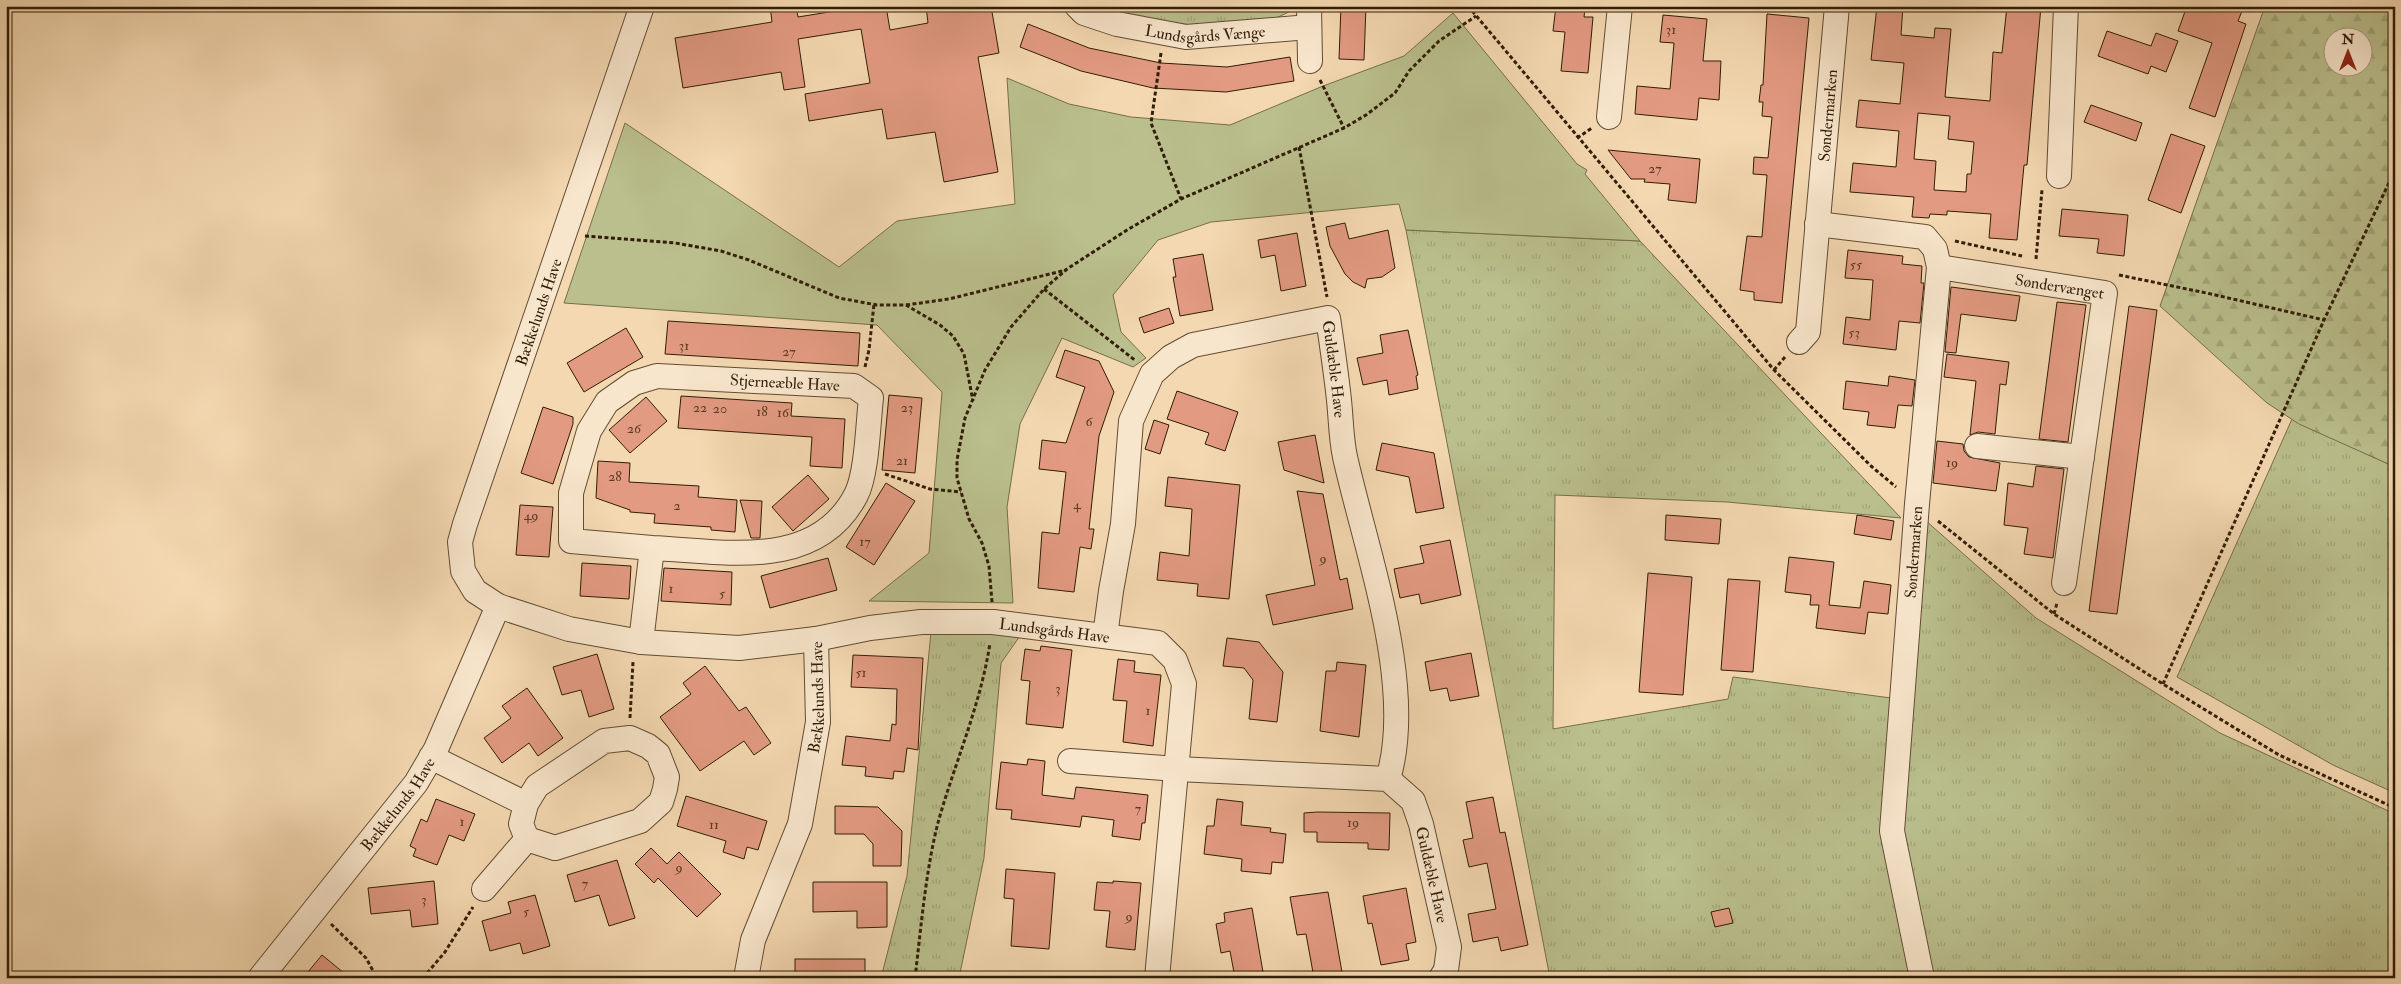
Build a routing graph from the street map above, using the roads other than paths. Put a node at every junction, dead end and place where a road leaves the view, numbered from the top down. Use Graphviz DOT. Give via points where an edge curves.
graph roads {
  1 [pos="642,6"];
  2 [pos="1077,6"];
  3 [pos="1620,6"];
  4 [pos="1837,6"];
  5 [pos="2066,6"];
  6 [pos="1309,17"];
  7 [pos="1310,61"];
  8 [pos="1609,117"];
  9 [pos="2059,176"];
  10 [pos="1817,224"];
  11 [pos="1939,267"];
  12 [pos="1799,342"];
  13 [pos="1976,446"];
  14 [pos="2082,457"];
  15 [pos="652,548"];
  16 [pos="2064,583"];
  17 [pos="498,606"];
  18 [pos="1106,636"];
  19 [pos="816,639"];
  20 [pos="638,642"];
  21 [pos="431,757"];
  22 [pos="1070,761"];
  23 [pos="1177,769"];
  24 [pos="1388,780"];
  25 [pos="526,804"];
  26 [pos="528,839"];
  27 [pos="484,889"];
  28 [pos="260,978"];
  29 [pos="746,978"];
  30 [pos="1157,978"];
  31 [pos="1441,978"];
  32 [pos="1922,978"];
  1 -- 17 [label="street, Bækkelunds Have" via="464,524 460,542 463,572 475,591"];
  2 -- 6 [label="street, Lundsgårds Vænge" via="1084,13 1117,24 1186,37"];
  3 -- 8 [label="street"];
  4 -- 10 [label="street, Søndermarken"];
  5 -- 9 [label="street"];
  6 -- 7 [label="street, Lundsgårds Vænge"];
  10 -- 11 [label="street, Søndermarken" via="1925,237 1935,249"];
  10 -- 12 [label="street, Søndermarken" via="1808,332"];
  11 -- 14 [label="street, Søndervænget" via="2105,293"];
  11 -- 32 [label="street, Søndermarken" via="1892,831"];
  13 -- 14 [label="street"];
  14 -- 16 [label="street, Søndervænget"];
  15 -- 15 [label="street, Stjerneæble Have" via="753,552 792,548 817,538 838,521 856,494 863,467 871,398 854,386 657,376 634,383 607,402 589,431 571,493 571,541"];
  15 -- 20 [label="street"];
  17 -- 20 [label="street, Bækkelunds Have" via="569,629"];
  17 -- 21 [label="street, Bækkelunds Have"];
  18 -- 19 [label="street, Lundsgårds Have" via="993,622 921,622"];
  18 -- 23 [label="street, Lundsgårds Have" via="1158,643 1175,660 1184,684"];
  18 -- 24 [label="street, Guldæble Have" via="1123,524 1131,421 1152,374 1171,357 1193,345 1328,318 1344,454 1386,630 1397,704 1395,759"];
  19 -- 20 [label="street, Bækkelunds Have" via="739,648"];
  19 -- 29 [label="street, Bækkelunds Have" via="818,722 800,824 753,940"];
  21 -- 25 [label="street"];
  21 -- 28 [label="street, Bækkelunds Have" via="416,783"];
  22 -- 23 [label="street"];
  23 -- 24 [label="street"];
  23 -- 30 [label="street, Lundsgårds Have"];
  24 -- 31 [label="street, Guldæble Have" via="1413,801 1421,824 1449,948 1446,970"];
  25 -- 26 [label="street" via="520,824"];
  25 -- 26 [label="street" via="537,786 604,741 629,738 648,746 658,754 667,778 661,802 640,820 554,848"];
  26 -- 27 [label="street"];
}
